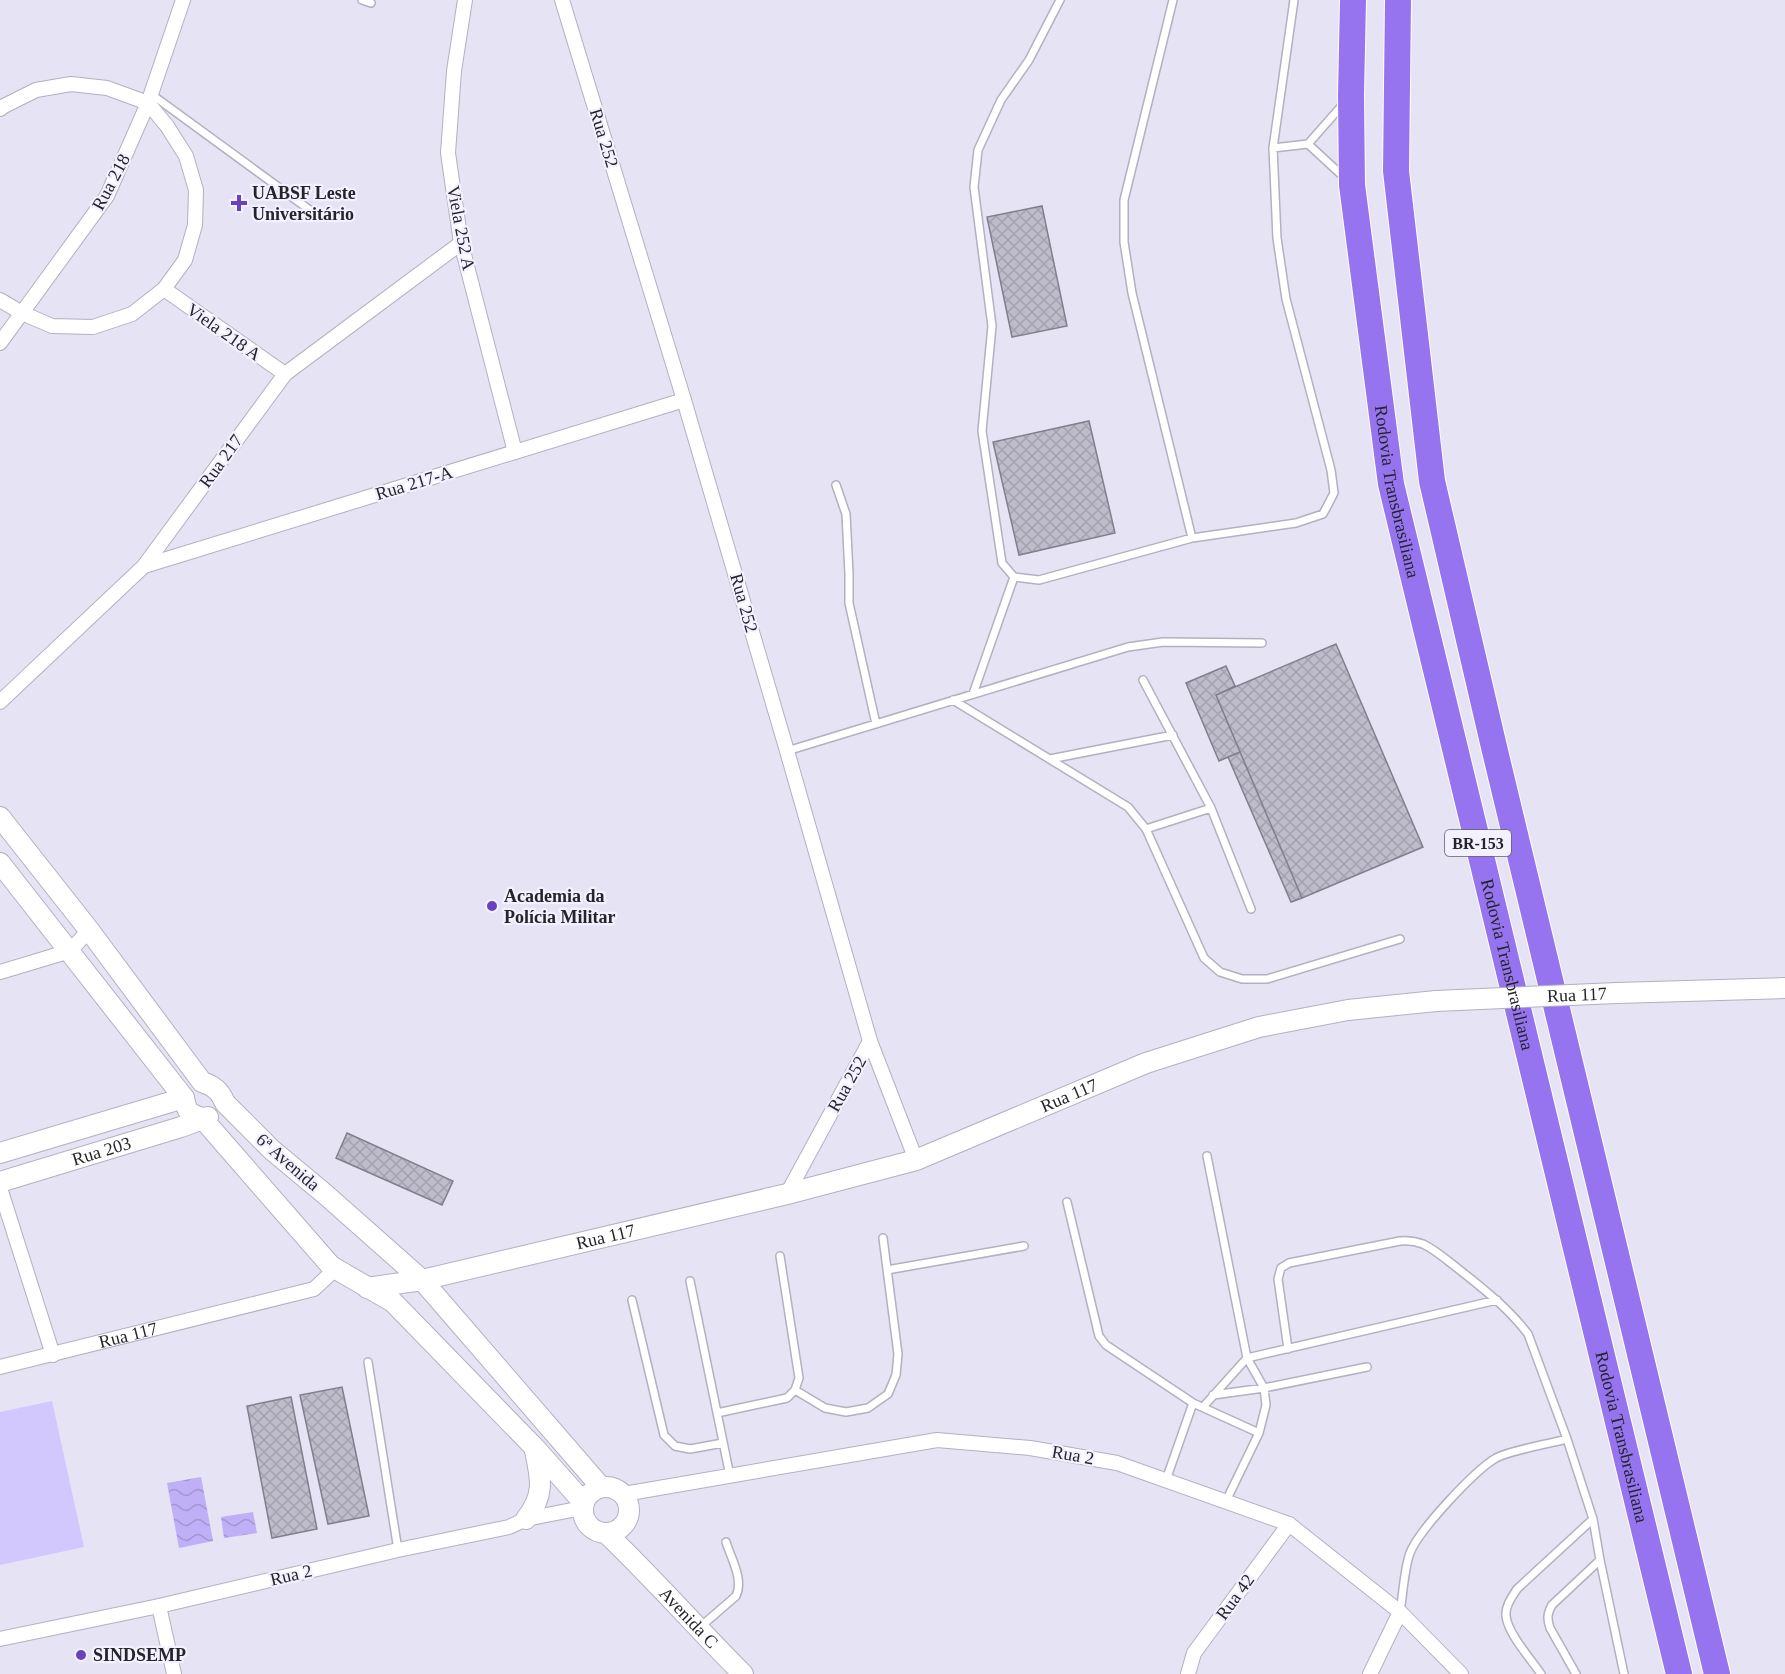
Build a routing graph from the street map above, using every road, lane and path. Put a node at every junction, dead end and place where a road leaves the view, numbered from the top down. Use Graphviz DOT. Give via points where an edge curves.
graph roads {
  1 [pos="183,0"];
  2 [pos="362,0"];
  3 [pos="465,0"];
  4 [pos="562,0"];
  5 [pos="1060,0"];
  6 [pos="1173,0"];
  7 [pos="1294,0"];
  8 [pos="1353,0"];
  9 [pos="1398,0"];
  10 [pos="371,3"];
  11 [pos="1351,95"];
  12 [pos="150,98"];
  13 [pos="0,109"];
  14 [pos="1308,144"];
  15 [pos="1274,148"];
  16 [pos="1352,184"];
  17 [pos="318,216"];
  18 [pos="461,243"];
  19 [pos="164,289"];
  20 [pos="0,300"];
  21 [pos="22,313"];
  22 [pos="0,343"];
  23 [pos="285,374"];
  24 [pos="684,400"];
  25 [pos="515,452"];
  26 [pos="836,485"];
  27 [pos="1192,538"];
  28 [pos="144,566"];
  29 [pos="1014,577"];
  30 [pos="1262,643"];
  31 [pos="1143,680"];
  32 [pos="973,694"];
  33 [pos="953,700"];
  34 [pos="0,702"];
  35 [pos="876,724"];
  36 [pos="1173,735"];
  37 [pos="787,751"];
  38 [pos="1050,759"];
  39 [pos="1211,808"];
  40 [pos="0,817"];
  41 [pos="1146,830"];
  42 [pos="0,863"];
  43 [pos="1251,909"];
  44 [pos="89,930"];
  45 [pos="1400,939"];
  46 [pos="70,951"];
  47 [pos="0,972"];
  48 [pos="1785,988"];
  49 [pos="870,1041"];
  50 [pos="202,1082"];
  51 [pos="184,1098"];
  52 [pos="225,1103"];
  53 [pos="202,1118"];
  54 [pos="0,1153"];
  55 [pos="1207,1156"];
  56 [pos="916,1160"];
  57 [pos="0,1182"];
  58 [pos="0,1188"];
  59 [pos="787,1194"];
  60 [pos="1067,1202"];
  61 [pos="883,1238"];
  62 [pos="1024,1246"];
  63 [pos="780,1257"];
  64 [pos="331,1266"];
  65 [pos="887,1270"];
  66 [pos="422,1280"];
  67 [pos="690,1281"];
  68 [pos="367,1288"];
  69 [pos="632,1300"];
  70 [pos="1497,1300"];
  71 [pos="393,1302"];
  72 [pos="1288,1349"];
  73 [pos="53,1355"];
  74 [pos="1247,1358"];
  75 [pos="368,1362"];
  76 [pos="0,1367"];
  77 [pos="1367,1367"];
  78 [pos="1264,1388"];
  79 [pos="795,1390"];
  80 [pos="1213,1395"];
  81 [pos="1192,1403"];
  82 [pos="1203,1407"];
  83 [pos="717,1413"];
  84 [pos="1259,1433"];
  85 [pos="1567,1439"];
  86 [pos="723,1443"];
  87 [pos="535,1448"];
  88 [pos="730,1476"];
  89 [pos="1166,1480"];
  90 [pos="601,1487"];
  91 [pos="624,1494"];
  92 [pos="1226,1502"];
  93 [pos="583,1505"];
  94 [pos="526,1519"];
  95 [pos="1593,1519"];
  96 [pos="626,1523"];
  97 [pos="1289,1524"];
  98 [pos="607,1534"];
  99 [pos="726,1542"];
  100 [pos="398,1550"];
  101 [pos="1600,1560"];
  102 [pos="635,1562"];
  103 [pos="159,1606"];
  104 [pos="1400,1612"];
  105 [pos="698,1629"];
  106 [pos="0,1639"];
  107 [pos="174,1674"];
  108 [pos="743,1674"];
  109 [pos="1188,1674"];
  110 [pos="1370,1674"];
  111 [pos="1461,1674"];
  112 [pos="1541,1674"];
  113 [pos="1576,1674"];
  114 [pos="1624,1674"];
  115 [pos="1679,1674"];
  116 [pos="1717,1674"];
  1 -- 12 [label="street, Rua 218"];
  2 -- 10 [label="lane"];
  3 -- 18 [label="street, Viela 252 A" via="454,71 448,153"];
  4 -- 24 [label="street, Rua 252"];
  5 -- 29 [label="lane" via="1029,60 1001,100 978,150 974,187 992,326 982,431 1002,563"];
  6 -- 27 [label="lane" via="1124,200 1124,242 1132,293"];
  7 -- 15 [label="lane"];
  8 -- 11 [label="highway, Rodovia Transbrasiliana / BR-153"];
  9 -- 116 [label="highway, Rodovia Transbrasiliana / BR-153" via="1396,171 1432,481"];
  11 -- 14 [label="lane"];
  11 -- 16 [label="highway, Rodovia Transbrasiliana / BR-153"];
  12 -- 13 [label="street" via="71,84 36,90"];
  12 -- 17 [label="lane"];
  12 -- 19 [label="street" via="186,156 196,190 195,225 184,260"];
  12 -- 21 [label="street, Rua 218" via="107,196"];
  14 -- 15 [label="lane"];
  14 -- 16 [label="lane"];
  15 -- 27 [label="lane" via="1277,238 1286,299 1334,493 1323,514 1296,523"];
  16 -- 115 [label="highway, Rodovia Transbrasiliana / BR-153" via="1391,484"];
  18 -- 23 [label="street, Rua 217"];
  18 -- 25 [label="street, Viela 252 A"];
  19 -- 21 [label="street" via="132,314 93,327 52,326"];
  19 -- 23 [label="street, Viela 218 A"];
  20 -- 21 [label="street"];
  21 -- 22 [label="street, Rua 218"];
  23 -- 28 [label="street, Rua 217"];
  24 -- 25 [label="street, Rua 217-A"];
  24 -- 37 [label="street, Rua 252"];
  25 -- 28 [label="street, Rua 217-A"];
  26 -- 35 [label="lane" via="846,514 849,603"];
  27 -- 29 [label="lane" via="1039,580"];
  28 -- 34 [label="street, Rua 217"];
  29 -- 32 [label="lane"];
  30 -- 32 [label="lane" via="1163,642 1128,647"];
  31 -- 36 [label="lane"];
  32 -- 33 [label="lane"];
  33 -- 35 [label="lane"];
  33 -- 38 [label="lane"];
  35 -- 37 [label="lane"];
  36 -- 38 [label="lane"];
  36 -- 39 [label="lane"];
  37 -- 49 [label="street, Rua 252"];
  38 -- 41 [label="lane" via="1128,807"];
  39 -- 41 [label="lane"];
  39 -- 43 [label="lane"];
  40 -- 44 [label="street, 6ª Avenida"];
  41 -- 45 [label="lane" via="1204,958 1220,972 1242,979 1267,979"];
  42 -- 46 [label="street, 6ª Avenida"];
  44 -- 46 [label="street"];
  44 -- 50 [label="street, 6ª Avenida"];
  46 -- 47 [label="street"];
  46 -- 51 [label="street, 6ª Avenida"];
  48 -- 56 [label="street, Rua 117, bridge" via="1436,1001 1348,1010 1259,1027 1146,1063"];
  49 -- 56 [label="street"];
  49 -- 59 [label="street, Rua 252"];
  50 -- 51 [label="street"];
  50 -- 52 [label="street, 6ª Avenida" via="216,1088"];
  51 -- 53 [label="street, 6ª Avenida" via="187,1110"];
  51 -- 54 [label="street, Rua 203"];
  52 -- 53 [label="street" via="218,1115"];
  52 -- 66 [label="street, 6ª Avenida" via="272,1150"];
  53 -- 57 [label="street, Rua 203"];
  53 -- 64 [label="street, 6ª Avenida"];
  55 -- 74 [label="lane"];
  56 -- 59 [label="street, Rua 117"];
  58 -- 73 [label="street"];
  59 -- 66 [label="street, Rua 117"];
  60 -- 81 [label="lane" via="1098,1336 1106,1346"];
  61 -- 65 [label="lane"];
  62 -- 65 [label="lane"];
  63 -- 79 [label="lane" via="799,1378"];
  64 -- 68 [label="street, 6ª Avenida"];
  64 -- 73 [label="street, Rua 117" via="314,1289"];
  65 -- 79 [label="lane" via="898,1354 896,1375 888,1394 868,1407 846,1412 825,1408"];
  66 -- 68 [label="street, Rua 117"];
  66 -- 71 [label="street"];
  66 -- 90 [label="street, 6ª Avenida"];
  67 -- 83 [label="lane"];
  68 -- 71 [label="street, 6ª Avenida"];
  69 -- 86 [label="lane" via="664,1435 675,1446 690,1449"];
  70 -- 72 [label="lane"];
  70 -- 72 [label="lane" via="1424,1244 1410,1240 1289,1263 1281,1269 1278,1279"];
  70 -- 85 [label="lane" via="1528,1334"];
  71 -- 87 [label="street, 6ª Avenida"];
  72 -- 74 [label="lane"];
  73 -- 76 [label="street, Rua 117"];
  74 -- 78 [label="lane"];
  74 -- 80 [label="lane"];
  75 -- 100 [label="lane"];
  77 -- 78 [label="lane"];
  78 -- 80 [label="lane"];
  78 -- 84 [label="lane" via="1266,1405"];
  79 -- 83 [label="lane" via="787,1398"];
  80 -- 82 [label="lane"];
  81 -- 82 [label="lane"];
  81 -- 89 [label="lane"];
  82 -- 84 [label="lane"];
  83 -- 86 [label="lane"];
  84 -- 92 [label="lane"];
  85 -- 95 [label="lane"];
  85 -- 104 [label="lane" via="1496,1458 1458,1490 1410,1554"];
  86 -- 88 [label="lane"];
  87 -- 93 [label="street, 6ª Avenida"];
  87 -- 94 [label="street" via="541,1480 536,1507"];
  88 -- 89 [label="street, Rua 2" via="937,1440 1085,1457 1118,1463"];
  88 -- 91 [label="street, Rua 2"];
  89 -- 92 [label="street, Rua 2"];
  90 -- 91 [label="street" via="609,1486"];
  90 -- 93 [label="street" via="590,1492"];
  91 -- 96 [label="street" via="630,1508"];
  92 -- 97 [label="street, Rua 2"];
  93 -- 94 [label="street, Rua 2"];
  93 -- 98 [label="street" via="584,1521 592,1530"];
  94 -- 100 [label="street, Rua 2" via="509,1527"];
  95 -- 101 [label="lane"];
  95 -- 112 [label="lane" via="1516,1589 1509,1601 1506,1615 1511,1630"];
  96 -- 98 [label="street"];
  96 -- 102 [label="street"];
  97 -- 104 [label="street, Rua 2"];
  97 -- 109 [label="street, Rua 42" via="1194,1653"];
  98 -- 102 [label="street, Avenida C"];
  99 -- 105 [label="lane" via="739,1589"];
  100 -- 103 [label="street, Rua 2"];
  101 -- 113 [label="lane" via="1547,1613 1550,1628"];
  101 -- 114 [label="lane"];
  102 -- 105 [label="street, Avenida C"];
  103 -- 106 [label="street, Rua 2"];
  103 -- 107 [label="street"];
  104 -- 110 [label="street"];
  104 -- 111 [label="street, Rua 2"];
  105 -- 108 [label="street, Avenida C"];
}
